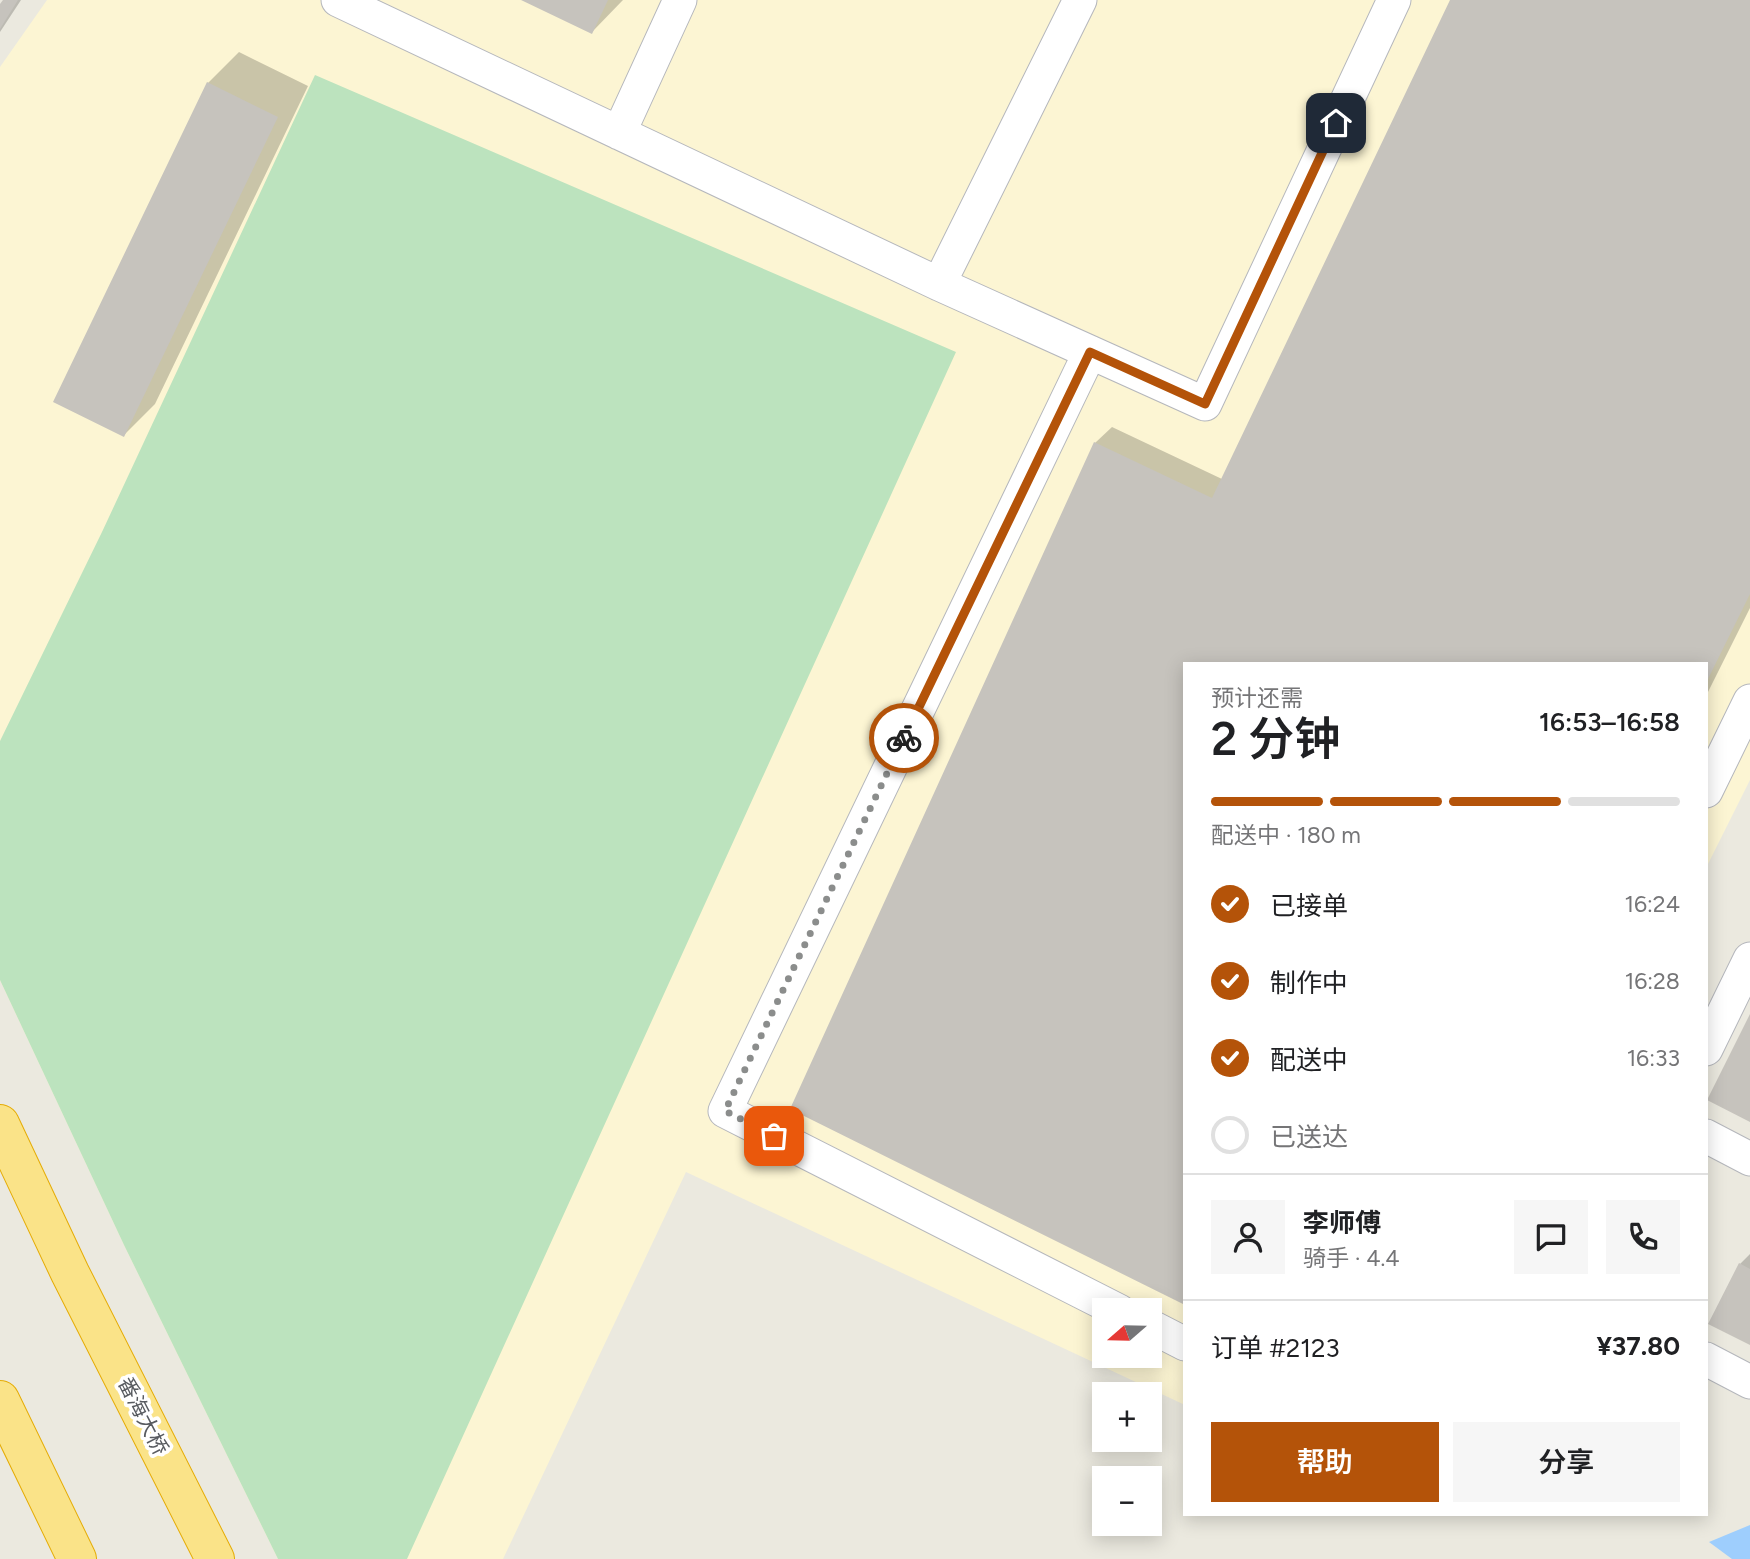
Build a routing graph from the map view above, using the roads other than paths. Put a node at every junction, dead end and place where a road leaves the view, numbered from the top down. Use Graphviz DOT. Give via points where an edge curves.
graph roads {
  1 [pos="338,0"];
  2 [pos="680,0"];
  3 [pos="1080,0"];
  4 [pos="1394,0"];
  5 [pos="619,133"];
  6 [pos="939,284"];
  7 [pos="1090,352"];
  8 [pos="1750,701"];
  9 [pos="1708,787"];
  10 [pos="1750,959"];
  11 [pos="1708,1045"];
  12 [pos="0,1124"];
  13 [pos="1708,1137"];
  14 [pos="1750,1159"];
  15 [pos="1093,1298"];
  16 [pos="1162,1333"];
  17 [pos="1183,1344"];
  18 [pos="1708,1360"];
  19 [pos="1750,1382"];
  20 [pos="0,1401"];
  21 [pos="77,1559"];
  22 [pos="215,1559"];
  1 -- 5 [label="lane"];
  2 -- 5 [label="lane"];
  3 -- 6 [label="lane"];
  4 -- 7 [label="lane" via="1205,404"];
  5 -- 6 [label="lane"];
  6 -- 7 [label="lane"];
  7 -- 15 [label="lane" via="725,1111"];
  8 -- 9 [label="lane"];
  10 -- 11 [label="lane"];
  12 -- 22 [label="highway, 番海大桥"];
  13 -- 14 [label="lane"];
  16 -- 17 [label="lane"];
  18 -- 19 [label="lane"];
  20 -- 21 [label="highway"];
}
